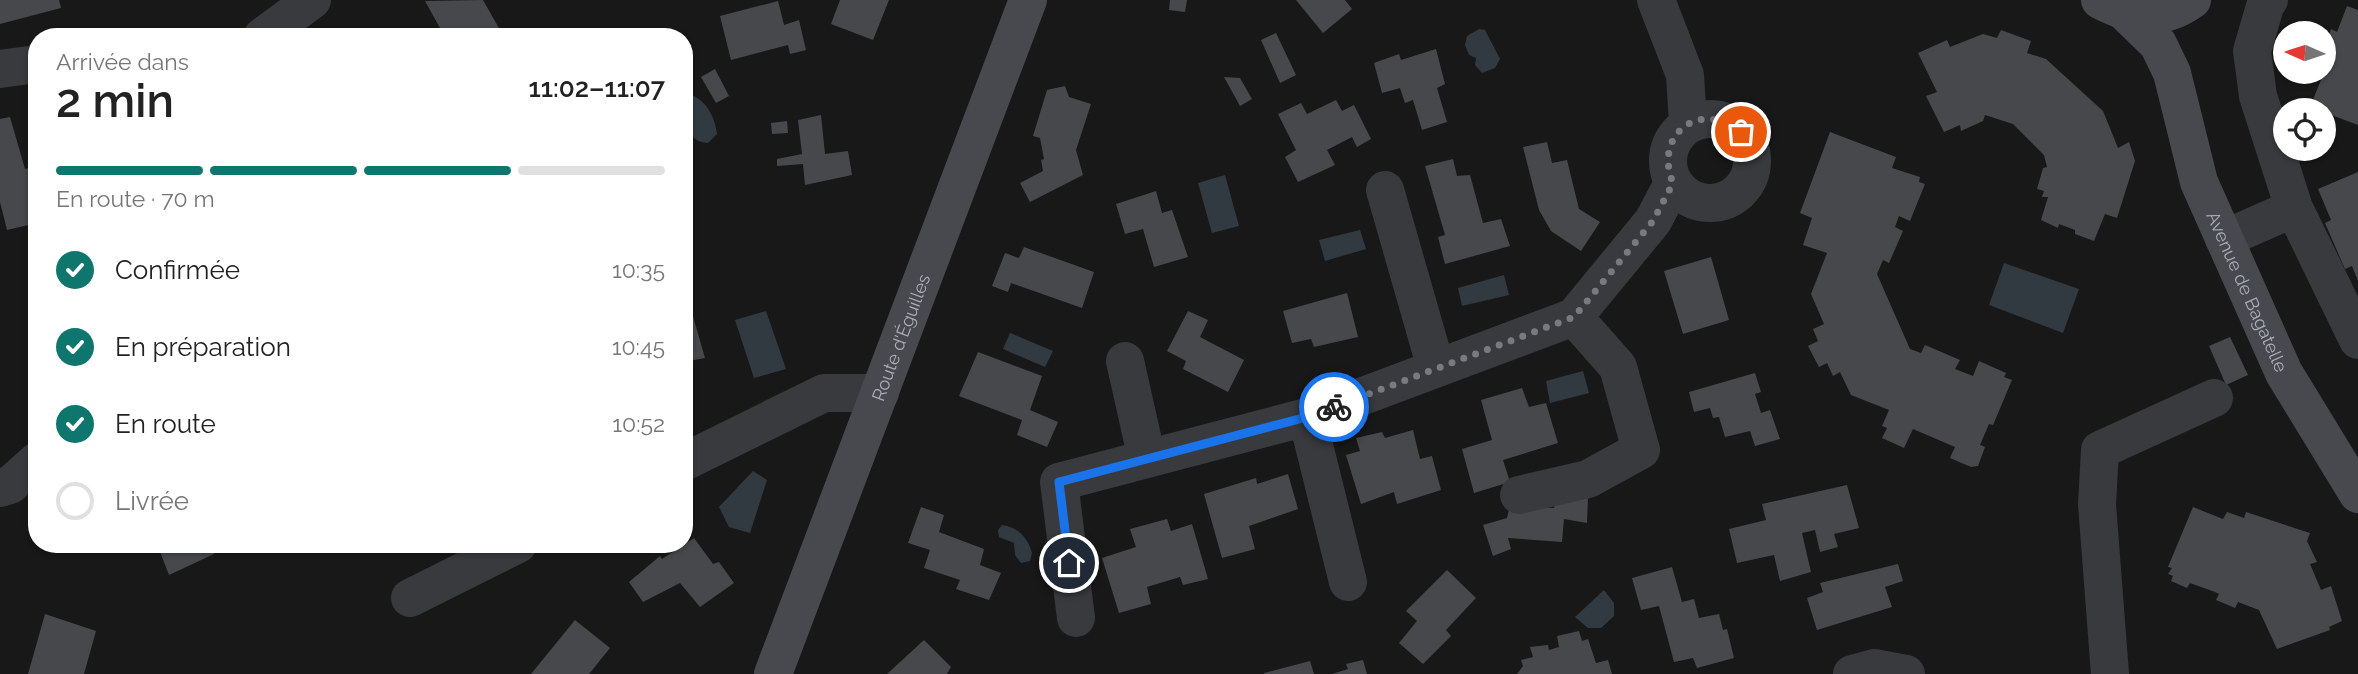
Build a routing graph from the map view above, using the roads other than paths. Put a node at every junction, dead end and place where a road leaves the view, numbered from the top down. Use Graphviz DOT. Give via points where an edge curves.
graph roads {
  1 [pos="312,0"];
  2 [pos="1028,0"];
  3 [pos="1656,0"];
  4 [pos="2192,0"];
  5 [pos="2200,0"];
  6 [pos="2269,0"];
  7 [pos="2114,7"];
  8 [pos="273,28"];
  9 [pos="28,65"];
  10 [pos="0,69"];
  11 [pos="2172,73"];
  12 [pos="1685,75"];
  13 [pos="1730,123"];
  14 [pos="1688,124"];
  15 [pos="1673,183"];
  16 [pos="1385,190"];
  17 [pos="1712,204"];
  18 [pos="2294,208"];
  19 [pos="1653,221"];
  20 [pos="2224,239"];
  21 [pos="1574,317"];
  22 [pos="2358,340"];
  23 [pos="1125,361"];
  24 [pos="1436,368"];
  25 [pos="880,393"];
  26 [pos="2214,398"];
  27 [pos="1307,417"];
  28 [pos="693,458"];
  29 [pos="1147,458"];
  30 [pos="28,469"];
  31 [pos="0,488"];
  32 [pos="2358,494"];
  33 [pos="1518,495"];
  34 [pos="500,553"];
  35 [pos="1348,582"];
  36 [pos="410,598"];
  37 [pos="1076,618"];
  38 [pos="774,674"];
  39 [pos="1852,674"];
  40 [pos="1906,674"];
  41 [pos="2110,674"];
  1 -- 8 [label="street"];
  2 -- 25 [label="street, Route d'Éguilles"];
  3 -- 12 [label="street"];
  4 -- 7 [label="street" via="2154,16"];
  5 -- 11 [label="street"];
  6 -- 18 [label="street" via="2252,51 2259,96"];
  7 -- 11 [label="street, Avenue de Bagatelle" via="2158,44"];
  9 -- 10 [label="street"];
  11 -- 20 [label="street, Avenue de Bagatelle" via="2199,182"];
  12 -- 13 [label="street"];
  12 -- 14 [label="street"];
  13 -- 14 [label="street" via="1716,118"];
  13 -- 17 [label="street" via="1749,143 1752,170 1737,194"];
  14 -- 15 [label="street" via="1670,144 1668,171"];
  15 -- 17 [label="street" via="1690,199"];
  15 -- 19 [label="street"];
  16 -- 24 [label="street"];
  17 -- 19 [label="street"];
  18 -- 20 [label="street"];
  18 -- 22 [label="street"];
  19 -- 21 [label="street"];
  20 -- 32 [label="street, Avenue de Bagatelle" via="2284,373"];
  21 -- 24 [label="street"];
  21 -- 33 [label="street" via="1618,367 1641,450 1588,479"];
  23 -- 29 [label="street"];
  24 -- 27 [label="street"];
  25 -- 28 [label="street" via="824,393"];
  25 -- 38 [label="street, Route d'Éguilles"];
  26 -- 41 [label="street" via="2100,450 2097,504"];
  27 -- 29 [label="street"];
  27 -- 35 [label="street"];
  29 -- 37 [label="street" via="1059,482"];
  30 -- 31 [label="street"];
  34 -- 36 [label="street"];
  39 -- 40 [label="street" via="1874,668"];
}
